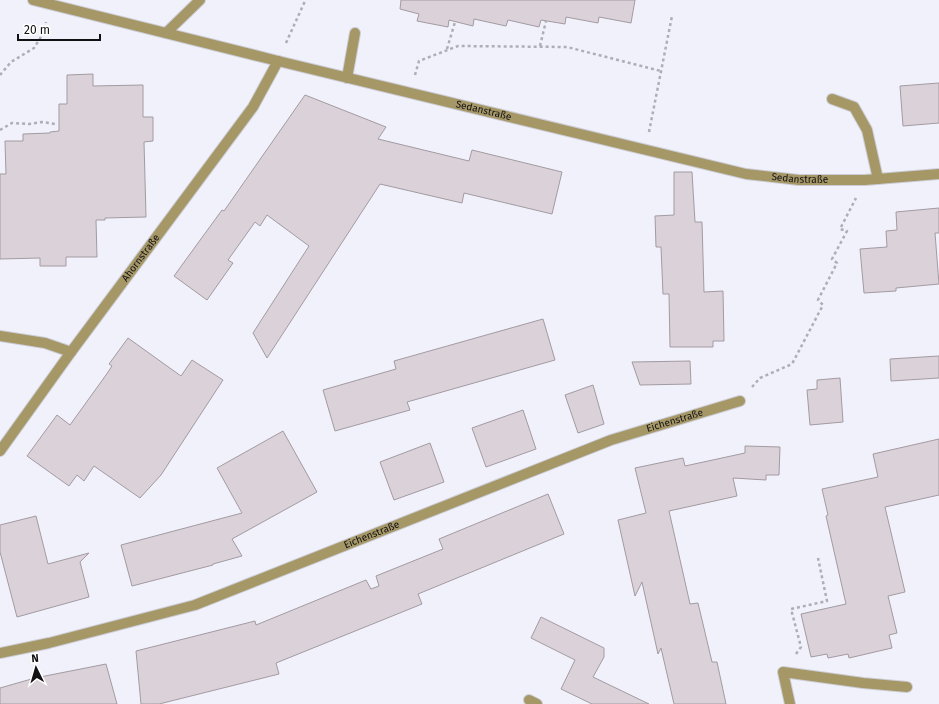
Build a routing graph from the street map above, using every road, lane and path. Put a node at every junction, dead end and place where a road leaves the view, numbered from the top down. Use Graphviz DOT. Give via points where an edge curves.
graph roads {
  1 [pos="33,0"];
  2 [pos="200,0"];
  3 [pos="306,1"];
  4 [pos="52,2"];
  5 [pos="672,16"];
  6 [pos="546,21"];
  7 [pos="455,22"];
  8 [pos="166,33"];
  9 [pos="355,33"];
  10 [pos="540,46"];
  11 [pos="447,50"];
  12 [pos="278,61"];
  13 [pos="661,71"];
  14 [pos="0,75"];
  15 [pos="347,78"];
  16 [pos="410,93"];
  17 [pos="832,99"];
  18 [pos="55,124"];
  19 [pos="0,130"];
  20 [pos="646,150"];
  21 [pos="939,174"];
  22 [pos="878,179"];
  23 [pos="865,180"];
  24 [pos="0,336"];
  25 [pos="71,352"];
  26 [pos="740,401"];
  27 [pos="0,452"];
  28 [pos="818,558"];
  29 [pos="0,653"];
  30 [pos="783,672"];
  31 [pos="907,687"];
  32 [pos="790,704"];
  1 -- 4 [label="street, Sedanstraße"];
  2 -- 8 [label="street"];
  3 -- 12 [label="path"];
  4 -- 8 [label="street, Sedanstraße"];
  4 -- 14 [label="path" via="44,32 34,48 11,62"];
  5 -- 13 [label="path"];
  6 -- 10 [label="path"];
  7 -- 11 [label="path"];
  8 -- 12 [label="street, Sedanstraße"];
  9 -- 15 [label="street"];
  10 -- 11 [label="path" via="458,46"];
  10 -- 13 [label="path" via="567,47"];
  11 -- 16 [label="path" via="419,60"];
  12 -- 15 [label="street, Sedanstraße"];
  12 -- 25 [label="street, Ahornstraße" via="253,107"];
  13 -- 20 [label="path"];
  15 -- 16 [label="street, Sedanstraße"];
  16 -- 20 [label="street, Sedanstraße"];
  17 -- 22 [label="street" via="854,107 867,130"];
  18 -- 19 [label="path" via="12,123"];
  20 -- 23 [label="street, Sedanstraße" via="746,174 799,180"];
  21 -- 22 [label="street, Sedanstraße"];
  22 -- 23 [label="street, Sedanstraße"];
  23 -- 26 [label="path" via="840,229 847,231 832,259 837,263 818,300 823,305 792,364 760,378"];
  24 -- 25 [label="street" via="45,343"];
  25 -- 27 [label="street, Ahornstraße"];
  26 -- 29 [label="street, Eichenstraße" via="610,440 195,605 49,643"];
  28 -- 30 [label="path" via="827,601 791,609 801,647"];
  30 -- 31 [label="street"];
  30 -- 32 [label="street"];
}
